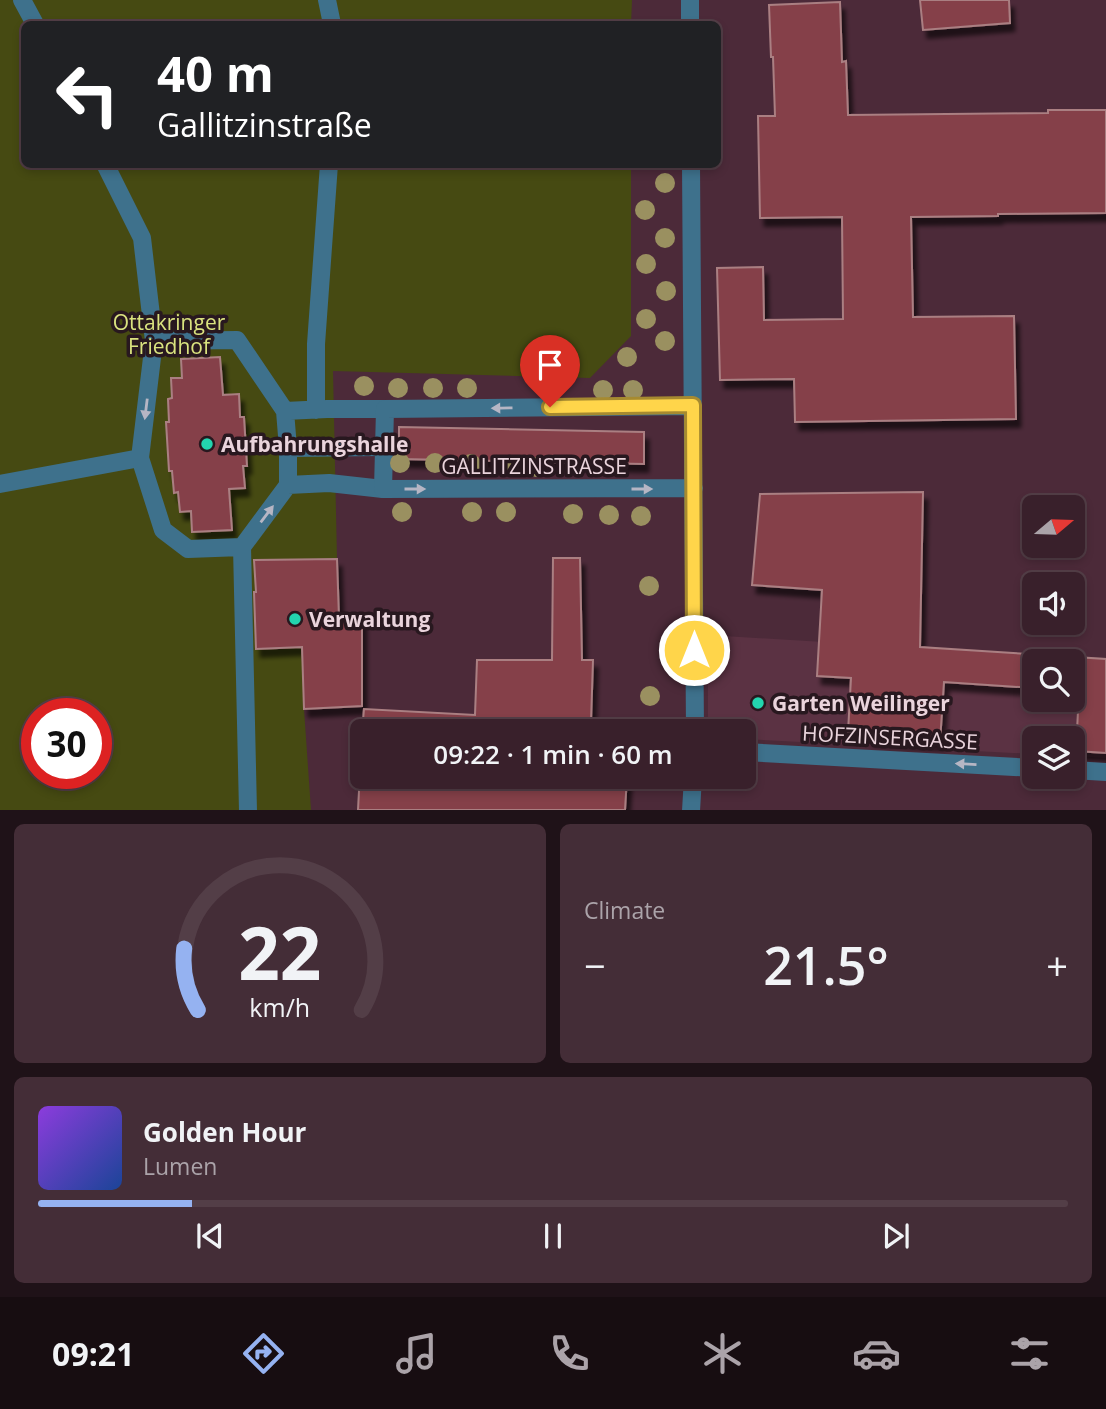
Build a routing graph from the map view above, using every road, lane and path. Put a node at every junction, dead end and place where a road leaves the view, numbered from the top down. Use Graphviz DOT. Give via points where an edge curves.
graph roads {
  1 [pos="22,0"];
  2 [pos="327,0"];
  3 [pos="690,0"];
  4 [pos="33,21"];
  5 [pos="331,21"];
  6 [pos="690,21"];
  7 [pos="107,168"];
  8 [pos="329,168"];
  9 [pos="691,168"];
  10 [pos="154,341"];
  11 [pos="693,405"];
  12 [pos="385,409"];
  13 [pos="316,410"];
  14 [pos="285,411"];
  15 [pos="288,447"];
  16 [pos="384,447"];
  17 [pos="140,458"];
  18 [pos="0,484"];
  19 [pos="288,485"];
  20 [pos="694,488"];
  21 [pos="383,489"];
  22 [pos="242,547"];
  23 [pos="695,719"];
  24 [pos="756,753"];
  25 [pos="1022,767"];
  26 [pos="1085,771"];
  27 [pos="1106,772"];
  28 [pos="692,789"];
  29 [pos="248,810"];
  30 [pos="691,810"];
  1 -- 4 [label="street"];
  2 -- 5 [label="street"];
  3 -- 6 [label="street"];
  7 -- 10 [label="street" via="142,237"];
  8 -- 13 [label="street"];
  9 -- 11 [label="street"];
  10 -- 14 [label="street" via="237,340"];
  10 -- 17 [label="street, one-way"];
  11 -- 12 [label="street, one-way"];
  11 -- 20 [label="street"];
  12 -- 13 [label="street"];
  12 -- 16 [label="street"];
  13 -- 14 [label="street"];
  14 -- 15 [label="street"];
  15 -- 16 [label="street"];
  15 -- 19 [label="street"];
  16 -- 21 [label="street"];
  17 -- 18 [label="street"];
  17 -- 22 [label="street" via="163,530 188,549"];
  19 -- 21 [label="street, GALLITZINSTRASSE"];
  22 -- 19 [label="street, one-way"];
  21 -- 20 [label="street, GALLITZINSTRASSE, one-way"];
  20 -- 23 [label="street"];
  22 -- 29 [label="street"];
  25 -- 24 [label="street, HOFZINSERGASSE, one-way"];
  26 -- 27 [label="street"];
  28 -- 30 [label="street"];
}
